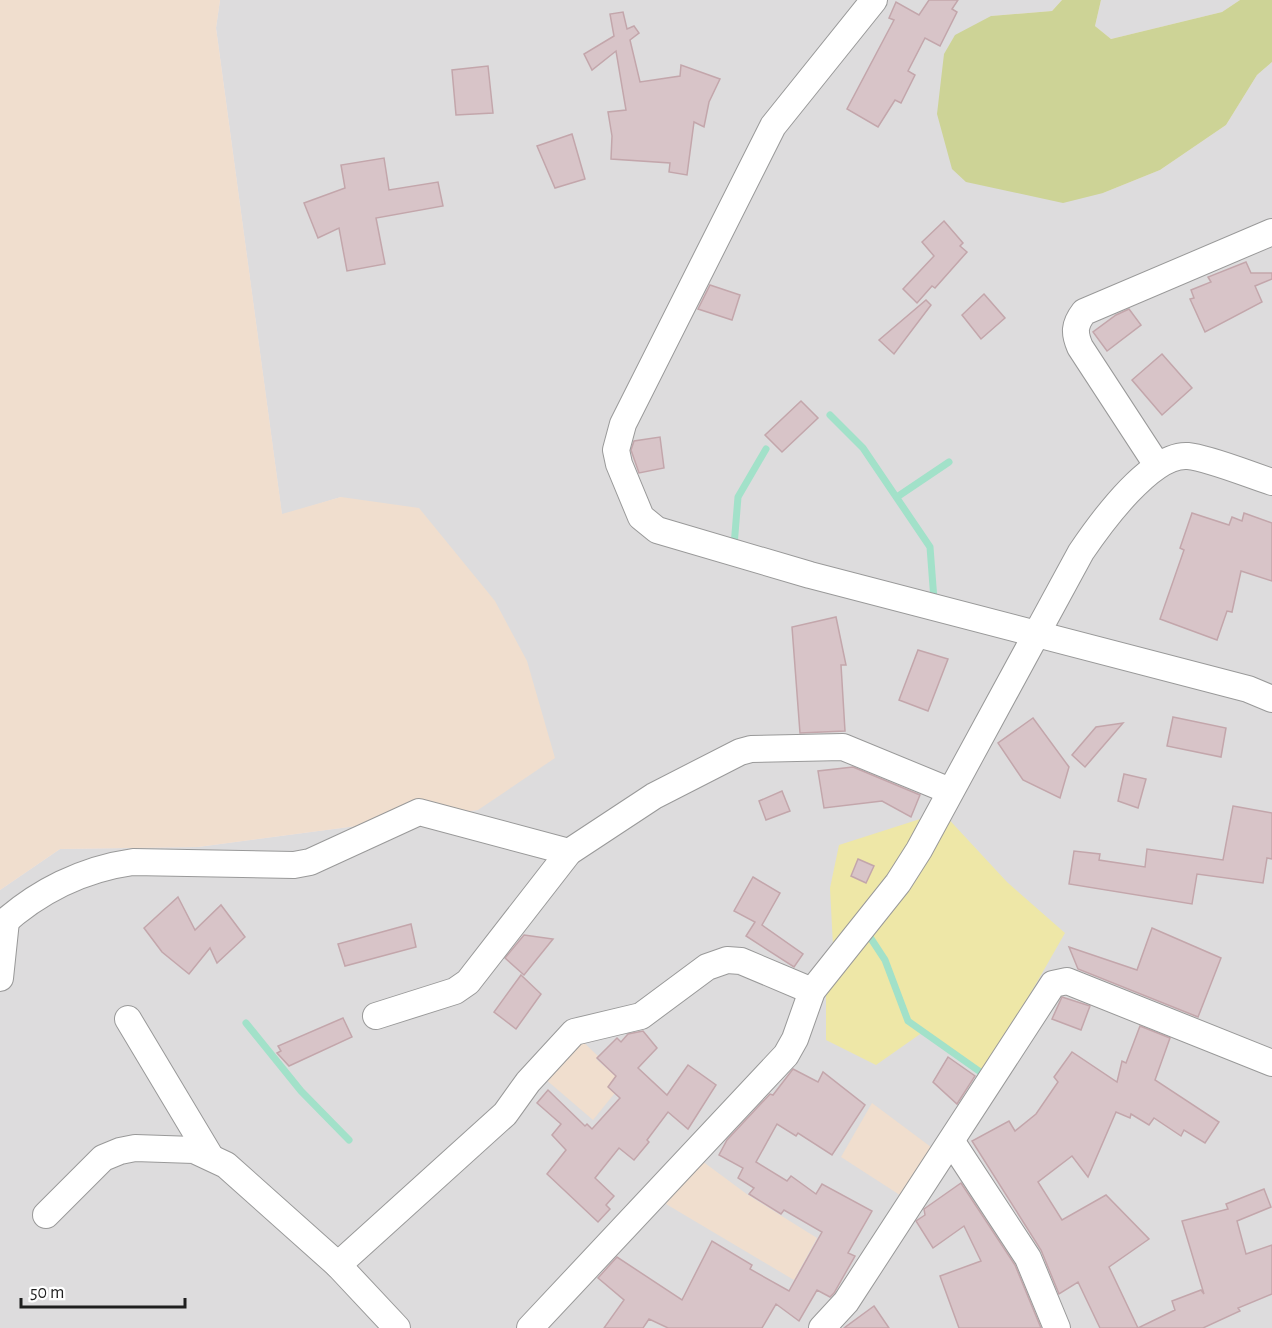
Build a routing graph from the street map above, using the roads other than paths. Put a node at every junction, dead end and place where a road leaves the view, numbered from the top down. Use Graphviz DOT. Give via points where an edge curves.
graph roads {
  1 [pos="874,0"];
  2 [pos="1272,232"];
  3 [pos="1157,465"];
  4 [pos="1272,482"];
  5 [pos="1036,634"];
  6 [pos="1272,699"];
  7 [pos="950,791"];
  8 [pos="569,852"];
  9 [pos="3,923"];
  10 [pos="0,978"];
  11 [pos="812,991"];
  12 [pos="376,1016"];
  13 [pos="128,1019"];
  14 [pos="1272,1063"];
  15 [pos="952,1142"];
  16 [pos="210,1156"];
  17 [pos="46,1215"];
  18 [pos="338,1265"];
  19 [pos="398,1328"];
  20 [pos="530,1328"];
  21 [pos="822,1328"];
  22 [pos="1057,1328"];
  1 -- 5 [label="street" via="769,133 623,424 616,450 619,464 641,517 657,530"];
  2 -- 3 [label="street" via="1084,312 1077,321 1074,334 1080,347"];
  3 -- 4 [label="street" via="1187,456"];
  3 -- 5 [label="street" via="1095,531"];
  5 -- 6 [label="street" via="1248,689"];
  5 -- 7 [label="street"];
  7 -- 8 [label="street" via="843,747 751,749 654,796"];
  7 -- 11 [label="street" via="898,883"];
  8 -- 9 [label="street" via="419,812 310,862 133,862 107,866 48,891"];
  8 -- 12 [label="street" via="468,982 455,991"];
  9 -- 10 [label="street"];
  11 -- 18 [label="street" via="741,961 727,960 707,967 641,1016 574,1032 528,1082 505,1114"];
  11 -- 20 [label="street" via="786,1055"];
  13 -- 16 [label="street"];
  14 -- 15 [label="street" via="1060,981 1048,989"];
  15 -- 21 [label="street" via="846,1302"];
  15 -- 22 [label="street" via="1028,1258"];
  16 -- 17 [label="street" via="194,1150 120,1151 103,1158"];
  16 -- 18 [label="street" via="226,1165"];
  18 -- 19 [label="street"];
}
